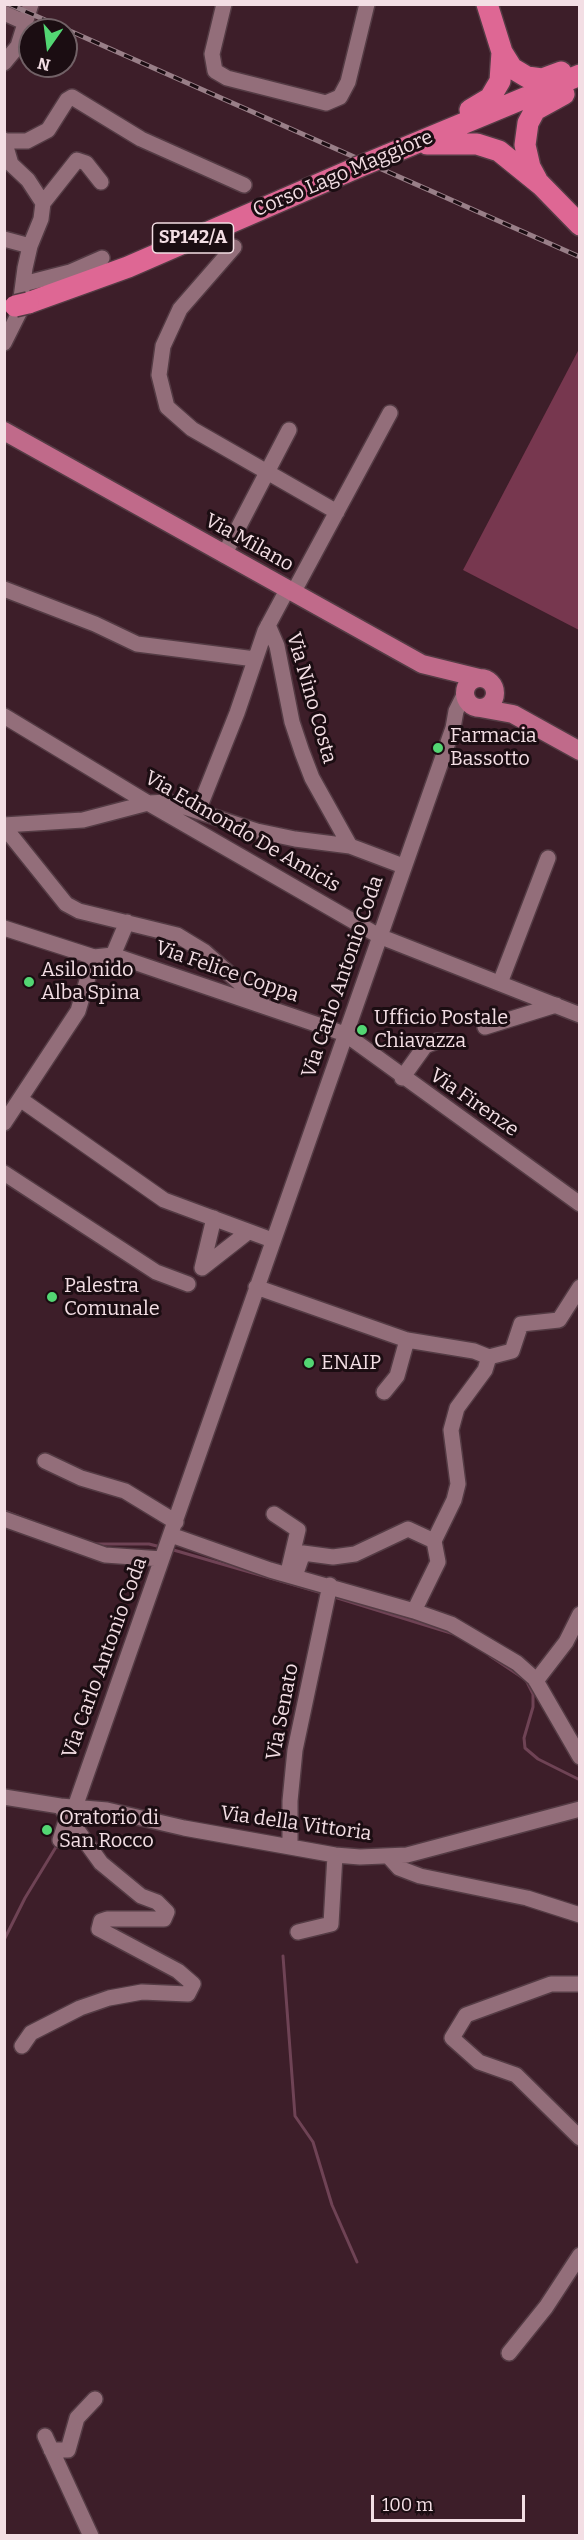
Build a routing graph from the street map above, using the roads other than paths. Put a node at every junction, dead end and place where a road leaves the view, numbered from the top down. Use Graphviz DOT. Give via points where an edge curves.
graph roads {
  1 [pos="31,4"];
  2 [pos="224,4"];
  3 [pos="367,4"];
  4 [pos="487,4"];
  5 [pos="4,13"];
  6 [pos="26,18"];
  7 [pos="18,19"];
  8 [pos="18,46"];
  9 [pos="502,52"];
  10 [pos="4,63"];
  11 [pos="579,69"];
  12 [pos="579,75"];
  13 [pos="579,87"];
  14 [pos="5,141"];
  15 [pos="420,141"];
  16 [pos="101,182"];
  17 [pos="244,185"];
  18 [pos="541,185"];
  19 [pos="43,202"];
  20 [pos="579,225"];
  21 [pos="4,239"];
  22 [pos="30,246"];
  23 [pos="234,247"];
  24 [pos="102,258"];
  25 [pos="17,300"];
  26 [pos="4,343"];
  27 [pos="390,413"];
  28 [pos="289,430"];
  29 [pos="4,431"];
  30 [pos="267,473"];
  31 [pos="337,512"];
  32 [pos="224,555"];
  33 [pos="4,589"];
  34 [pos="290,591"];
  35 [pos="268,625"];
  36 [pos="255,659"];
  37 [pos="473,695"];
  38 [pos="513,714"];
  39 [pos="4,716"];
  40 [pos="579,751"];
  41 [pos="147,803"];
  42 [pos="198,812"];
  43 [pos="6,825"];
  44 [pos="350,846"];
  45 [pos="548,858"];
  46 [pos="403,866"];
  47 [pos="127,922"];
  48 [pos="4,928"];
  49 [pos="379,936"];
  50 [pos="113,955"];
  51 [pos="94,957"];
  52 [pos="500,983"];
  53 [pos="556,1005"];
  54 [pos="266,1008"];
  55 [pos="579,1015"];
  56 [pos="485,1027"];
  57 [pos="345,1034"];
  58 [pos="437,1041"];
  59 [pos="402,1078"];
  60 [pos="20,1099"];
  61 [pos="4,1123"];
  62 [pos="4,1173"];
  63 [pos="579,1204"];
  64 [pos="214,1218"];
  65 [pos="248,1232"];
  66 [pos="272,1240"];
  67 [pos="188,1284"];
  68 [pos="256,1287"];
  69 [pos="579,1287"];
  70 [pos="407,1340"];
  71 [pos="489,1358"];
  72 [pos="384,1392"];
  73 [pos="45,1461"];
  74 [pos="274,1514"];
  75 [pos="4,1519"];
  76 [pos="173,1529"];
  77 [pos="434,1541"];
  78 [pos="162,1559"];
  79 [pos="291,1575"];
  80 [pos="330,1585"];
  81 [pos="414,1611"];
  82 [pos="579,1614"];
  83 [pos="536,1681"];
  84 [pos="579,1757"];
  85 [pos="4,1797"];
  86 [pos="579,1809"];
  87 [pos="67,1811"];
  88 [pos="60,1840"];
  89 [pos="290,1847"];
  90 [pos="335,1856"];
  91 [pos="390,1858"];
  92 [pos="579,1915"];
  93 [pos="298,1932"];
  94 [pos="579,1984"];
  95 [pos="22,2046"];
  96 [pos="579,2138"];
  97 [pos="579,2255"];
  98 [pos="509,2353"];
  99 [pos="95,2399"];
  100 [pos="91,2535"];
  1 -- 6 [label="street"];
  2 -- 3 [label="street" via="212,54 215,70 227,78 326,103 340,97 348,82"];
  4 -- 9 [label="highway"];
  5 -- 7 [label="street"];
  8 -- 10 [label="street"];
  9 -- 11 [label="highway" via="512,68 527,77 542,79"];
  9 -- 15 [label="highway" via="500,81 490,98 439,124"];
  12 -- 15 [label="highway, Corso Lago Maggiore / SP142/A"];
  13 -- 18 [label="highway" via="535,110 528,123 525,145 530,167"];
  14 -- 17 [label="street" via="27,141 48,130 72,96 141,139"];
  14 -- 19 [label="street" via="11,164"];
  15 -- 18 [label="highway" via="477,144 499,151"];
  15 -- 25 [label="highway, Corso Lago Maggiore / SP142/A, bridge" via="128,267"];
  16 -- 19 [label="street" via="86,163 77,160"];
  18 -- 20 [label="highway"];
  19 -- 22 [label="street" via="42,219"];
  21 -- 22 [label="street"];
  22 -- 25 [label="street"];
  23 -- 30 [label="street" via="180,309 163,346 159,375 167,407 192,429"];
  24 -- 25 [label="street"];
  25 -- 26 [label="street" via="19,313"];
  27 -- 31 [label="street"];
  28 -- 30 [label="street"];
  29 -- 32 [label="main road, Via Milano"];
  30 -- 31 [label="street"];
  30 -- 32 [label="street"];
  31 -- 34 [label="street"];
  32 -- 34 [label="main road, Via Milano"];
  33 -- 36 [label="street" via="137,644"];
  34 -- 35 [label="street"];
  34 -- 37 [label="main road, Via Milano"];
  35 -- 36 [label="street"];
  35 -- 44 [label="street, Via Nino Costa" via="302,752"];
  36 -- 42 [label="street"];
  37 -- 38 [label="main road, Via Milano"];
  37 -- 38 [label="main road, Via Milano" via="488,680"];
  37 -- 46 [label="street, Via Carlo Antonio Coda" via="456,711"];
  38 -- 40 [label="main road, Via Milano"];
  39 -- 41 [label="street, Via Edmondo De Amicis"];
  41 -- 42 [label="street" via="169,802"];
  41 -- 43 [label="street" via="83,820"];
  41 -- 49 [label="street, Via Edmondo De Amicis"];
  42 -- 44 [label="street" via="257,831"];
  43 -- 47 [label="street" via="66,904 79,911"];
  44 -- 46 [label="street"];
  45 -- 52 [label="street"];
  46 -- 49 [label="street, Via Carlo Antonio Coda"];
  47 -- 50 [label="street"];
  47 -- 54 [label="street" via="177,935 205,952"];
  48 -- 51 [label="street, Via Felice Coppa"];
  49 -- 52 [label="street, Via Edmondo De Amicis"];
  49 -- 57 [label="street, Via Carlo Antonio Coda"];
  50 -- 51 [label="street, Via Felice Coppa"];
  50 -- 54 [label="street, Via Felice Coppa"];
  51 -- 60 [label="street" via="78,1011"];
  52 -- 53 [label="street, Via Edmondo De Amicis"];
  53 -- 55 [label="street, Via Edmondo De Amicis"];
  53 -- 56 [label="street"];
  54 -- 57 [label="street, Via Felice Coppa"];
  57 -- 59 [label="street, Via Firenze"];
  57 -- 66 [label="street, Via Carlo Antonio Coda"];
  58 -- 59 [label="street" via="425,1046"];
  59 -- 63 [label="street, Via Firenze"];
  60 -- 61 [label="street"];
  60 -- 64 [label="street" via="165,1200"];
  62 -- 67 [label="street" via="156,1272"];
  64 -- 65 [label="street"];
  64 -- 65 [label="street" via="202,1268"];
  65 -- 66 [label="street"];
  66 -- 68 [label="street, Via Carlo Antonio Coda"];
  68 -- 70 [label="street"];
  68 -- 76 [label="street, Via Carlo Antonio Coda"];
  69 -- 71 [label="street" via="559,1320 521,1324 512,1351"];
  70 -- 71 [label="street" via="474,1351"];
  70 -- 72 [label="street" via="397,1376"];
  71 -- 77 [label="street" via="485,1370 457,1408 452,1430 459,1484"];
  73 -- 76 [label="street" via="81,1478 125,1491"];
  74 -- 79 [label="street" via="298,1530"];
  75 -- 78 [label="street" via="105,1555"];
  76 -- 78 [label="street, Via Carlo Antonio Coda"];
  76 -- 79 [label="street"];
  77 -- 79 [label="street" via="408,1528 355,1554 333,1557 303,1553"];
  77 -- 81 [label="street" via="438,1562"];
  78 -- 87 [label="street, Via Carlo Antonio Coda"];
  79 -- 80 [label="street"];
  80 -- 81 [label="street"];
  80 -- 89 [label="street, Via Senato" via="295,1750"];
  81 -- 83 [label="street" via="451,1624 517,1663"];
  82 -- 83 [label="street" via="566,1642"];
  83 -- 84 [label="street"];
  85 -- 87 [label="street, Via della Vittoria"];
  86 -- 91 [label="street, Via della Vittoria"];
  87 -- 88 [label="street, Via Carlo Antonio Coda"];
  87 -- 89 [label="street, Via della Vittoria" via="107,1810"];
  87 -- 95 [label="street" via="100,1863 167,1912 164,1919 107,1918 101,1921 99,1929 178,1971 193,1984 188,1994 142,1992 80,2008 31,2033"];
  89 -- 90 [label="street, Via della Vittoria"];
  90 -- 91 [label="street, Via della Vittoria"];
  90 -- 93 [label="street" via="332,1924"];
  91 -- 92 [label="street" via="399,1868 420,1876 527,1898"];
  94 -- 96 [label="street" via="551,1984 466,2014 452,2038 479,2062 516,2075"];
  97 -- 98 [label="street" via="546,2307"];
  99 -- 100 [label="street" via="77,2418 68,2450 48,2443"];
}
